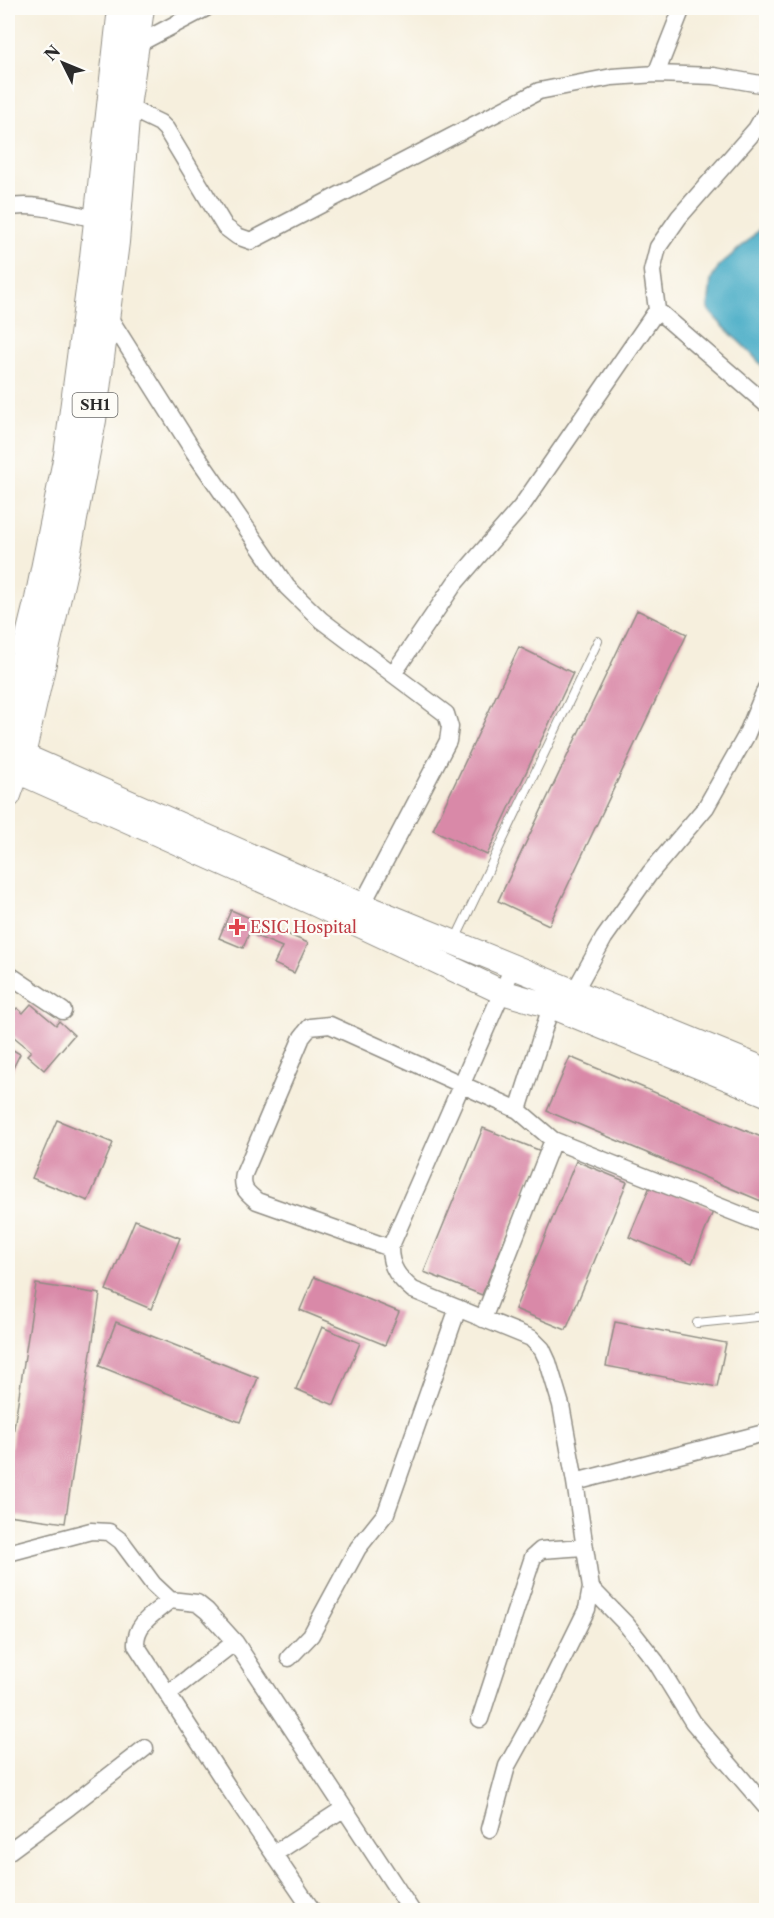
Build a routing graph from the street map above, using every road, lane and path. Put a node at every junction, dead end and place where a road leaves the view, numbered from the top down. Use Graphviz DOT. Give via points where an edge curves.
graph roads {
  1 [pos="121,8"];
  2 [pos="141,8"];
  3 [pos="206,8"];
  4 [pos="682,8"];
  5 [pos="136,45"];
  6 [pos="656,74"];
  7 [pos="766,85"];
  8 [pos="127,107"];
  9 [pos="766,112"];
  10 [pos="8,208"];
  11 [pos="96,219"];
  12 [pos="657,310"];
  13 [pos="107,314"];
  14 [pos="766,404"];
  15 [pos="598,641"];
  16 [pos="393,675"];
  17 [pos="766,688"];
  18 [pos="8,721"];
  19 [pos="13,760"];
  20 [pos="8,795"];
  21 [pos="362,905"];
  22 [pos="454,943"];
  23 [pos="513,967"];
  24 [pos="8,974"];
  25 [pos="502,992"];
  26 [pos="561,994"];
  27 [pos="63,1011"];
  28 [pos="766,1070"];
  29 [pos="462,1084"];
  30 [pos="766,1094"];
  31 [pos="518,1110"];
  32 [pos="553,1140"];
  33 [pos="766,1225"];
  34 [pos="390,1248"];
  35 [pos="458,1308"];
  36 [pos="766,1316"];
  37 [pos="483,1319"];
  38 [pos="697,1323"];
  39 [pos="764,1433"];
  40 [pos="575,1482"];
  41 [pos="584,1547"];
  42 [pos="8,1553"];
  43 [pos="591,1588"];
  44 [pos="170,1600"];
  45 [pos="235,1642"];
  46 [pos="289,1658"];
  47 [pos="169,1693"];
  48 [pos="480,1719"];
  49 [pos="144,1748"];
  50 [pos="766,1807"];
  51 [pos="343,1809"];
  52 [pos="490,1829"];
  53 [pos="8,1852"];
  54 [pos="274,1854"];
  55 [pos="312,1911"];
  56 [pos="411,1911"];
  1 -- 11 [label="main road, SH1"];
  2 -- 5 [label="main road, SH1"];
  3 -- 5 [label="street"];
  4 -- 6 [label="street"];
  5 -- 8 [label="main road, SH1"];
  6 -- 7 [label="street" via="714,76"];
  6 -- 8 [label="street" via="612,77 539,92 251,240 225,227 160,123"];
  8 -- 13 [label="main road, SH1"];
  9 -- 12 [label="street" via="756,129 678,217 658,247 652,271"];
  10 -- 11 [label="street" via="28,206"];
  11 -- 18 [label="main road, SH1" via="67,455"];
  12 -- 14 [label="street"];
  12 -- 16 [label="street" via="520,507 455,583"];
  13 -- 16 [label="street" via="194,452 287,587 321,620"];
  13 -- 19 [label="main road, SH1" via="93,420 69,544"];
  15 -- 22 [label="lane"];
  16 -- 21 [label="street" via="446,714 450,727 448,741"];
  17 -- 26 [label="street" via="746,736 706,807 650,873"];
  19 -- 20 [label="main road, SH1"];
  19 -- 21 [label="main road"];
  19 -- 25 [label="main road"];
  21 -- 22 [label="main road"];
  22 -- 23 [label="main road"];
  23 -- 25 [label="street"];
  23 -- 26 [label="main road"];
  24 -- 27 [label="street"];
  25 -- 26 [label="main road"];
  25 -- 29 [label="street"];
  26 -- 28 [label="main road"];
  26 -- 30 [label="main road"];
  26 -- 31 [label="street"];
  29 -- 31 [label="street"];
  29 -- 34 [label="street"];
  29 -- 34 [label="street" via="330,1025 310,1027 302,1037 244,1174 244,1191 256,1201"];
  31 -- 32 [label="street"];
  32 -- 33 [label="street"];
  32 -- 37 [label="street"];
  34 -- 35 [label="street" via="390,1262 399,1279 413,1290"];
  35 -- 37 [label="street"];
  35 -- 46 [label="street" via="386,1513 358,1548 311,1635"];
  36 -- 38 [label="lane"];
  37 -- 40 [label="street" via="531,1338 542,1349 561,1405"];
  39 -- 40 [label="street"];
  40 -- 41 [label="street"];
  41 -- 43 [label="street"];
  41 -- 48 [label="street" via="541,1550 532,1557"];
  42 -- 44 [label="street" via="91,1531 109,1532"];
  43 -- 50 [label="street" via="626,1624 656,1662 693,1722"];
  43 -- 52 [label="street" via="587,1609 507,1766"];
  44 -- 45 [label="street" via="196,1603"];
  44 -- 47 [label="street" via="136,1634 136,1645"];
  45 -- 47 [label="street"];
  45 -- 51 [label="street"];
  47 -- 54 [label="street"];
  49 -- 53 [label="street"];
  51 -- 54 [label="street"];
  51 -- 56 [label="street"];
  54 -- 55 [label="street"];
}
